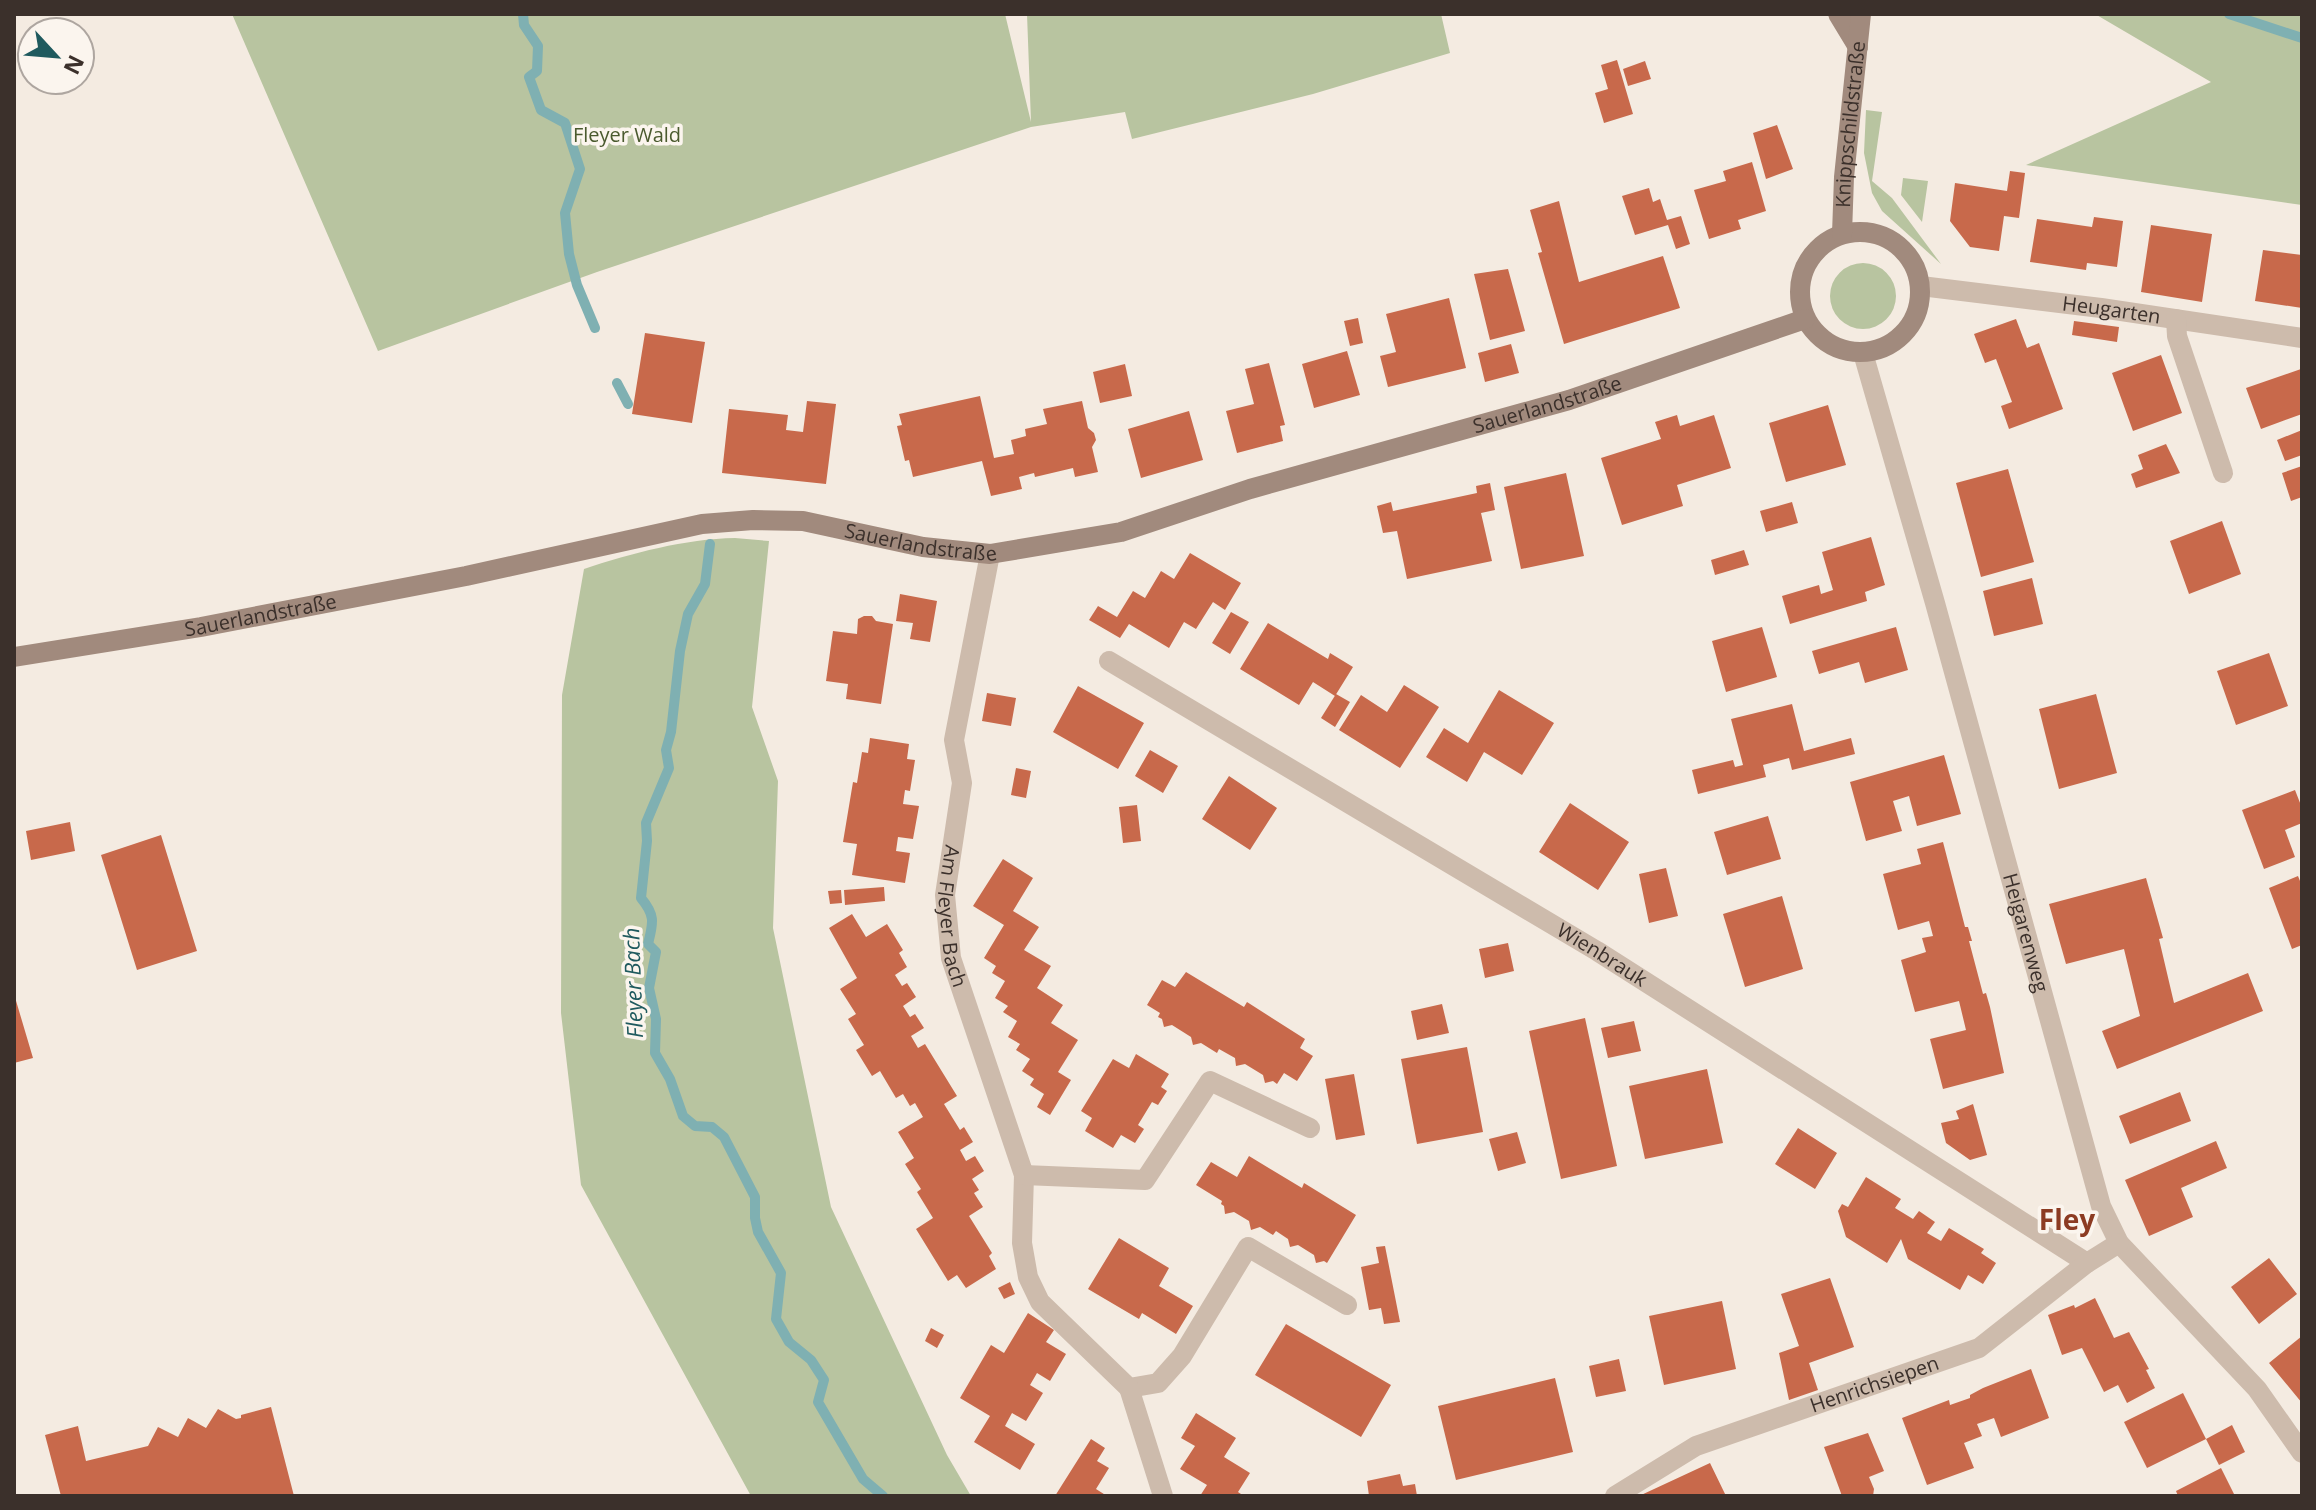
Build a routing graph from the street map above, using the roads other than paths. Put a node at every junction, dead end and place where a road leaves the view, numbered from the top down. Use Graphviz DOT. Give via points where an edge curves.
graph roads {
  1 [pos="1838,14"];
  2 [pos="1861,14"];
  3 [pos="1858,47"];
  4 [pos="1842,234"];
  5 [pos="1921,286"];
  6 [pos="1805,319"];
  7 [pos="2176,319"];
  8 [pos="2302,338"];
  9 [pos="1863,353"];
  10 [pos="2223,473"];
  11 [pos="990,554"];
  12 [pos="14,657"];
  13 [pos="1109,661"];
  14 [pos="1310,1128"];
  15 [pos="1024,1175"];
  16 [pos="2119,1243"];
  17 [pos="2087,1263"];
  18 [pos="1347,1305"];
  19 [pos="1129,1388"];
  20 [pos="2302,1453"];
  21 [pos="1163,1496"];
  22 [pos="1615,1496"];
  1 -- 3 [label="street"];
  2 -- 3 [label="street, Knippschildstraße"];
  3 -- 4 [label="street, Knippschildstraße"];
  4 -- 5 [label="street" via="1868,232 1894,241 1912,261"];
  4 -- 6 [label="street" via="1820,247 1804,268 1800,293"];
  5 -- 7 [label="street, Heugarten"];
  5 -- 9 [label="street" via="1918,311 1906,332 1886,347"];
  6 -- 9 [label="street" via="1839,349"];
  6 -- 11 [label="street, Sauerlandstraße" via="1569,400 1250,489 1121,532"];
  7 -- 8 [label="street, Heugarten"];
  7 -- 10 [label="street" via="2177,336"];
  9 -- 16 [label="street, Heigarenweg" via="2101,1206"];
  11 -- 12 [label="street, Sauerlandstraße" via="923,547 803,521 727,521 201,627"];
  11 -- 15 [label="street, Am Fleyer Bach" via="954,740 962,783 945,895 951,958"];
  13 -- 17 [label="street, Wienbrauk" via="1597,951"];
  14 -- 15 [label="street" via="1210,1081 1145,1180"];
  15 -- 19 [label="street, Am Fleyer Bach" via="1022,1243 1028,1277 1040,1302"];
  16 -- 17 [label="street, Henrichsiepen"];
  16 -- 20 [label="street, Heigarenweg" via="2257,1389"];
  17 -- 22 [label="street, Henrichsiepen" via="1979,1348 1696,1446"];
  18 -- 19 [label="street" via="1248,1247 1182,1356 1158,1383"];
  19 -- 21 [label="street, Am Fleyer Bach"];
}
